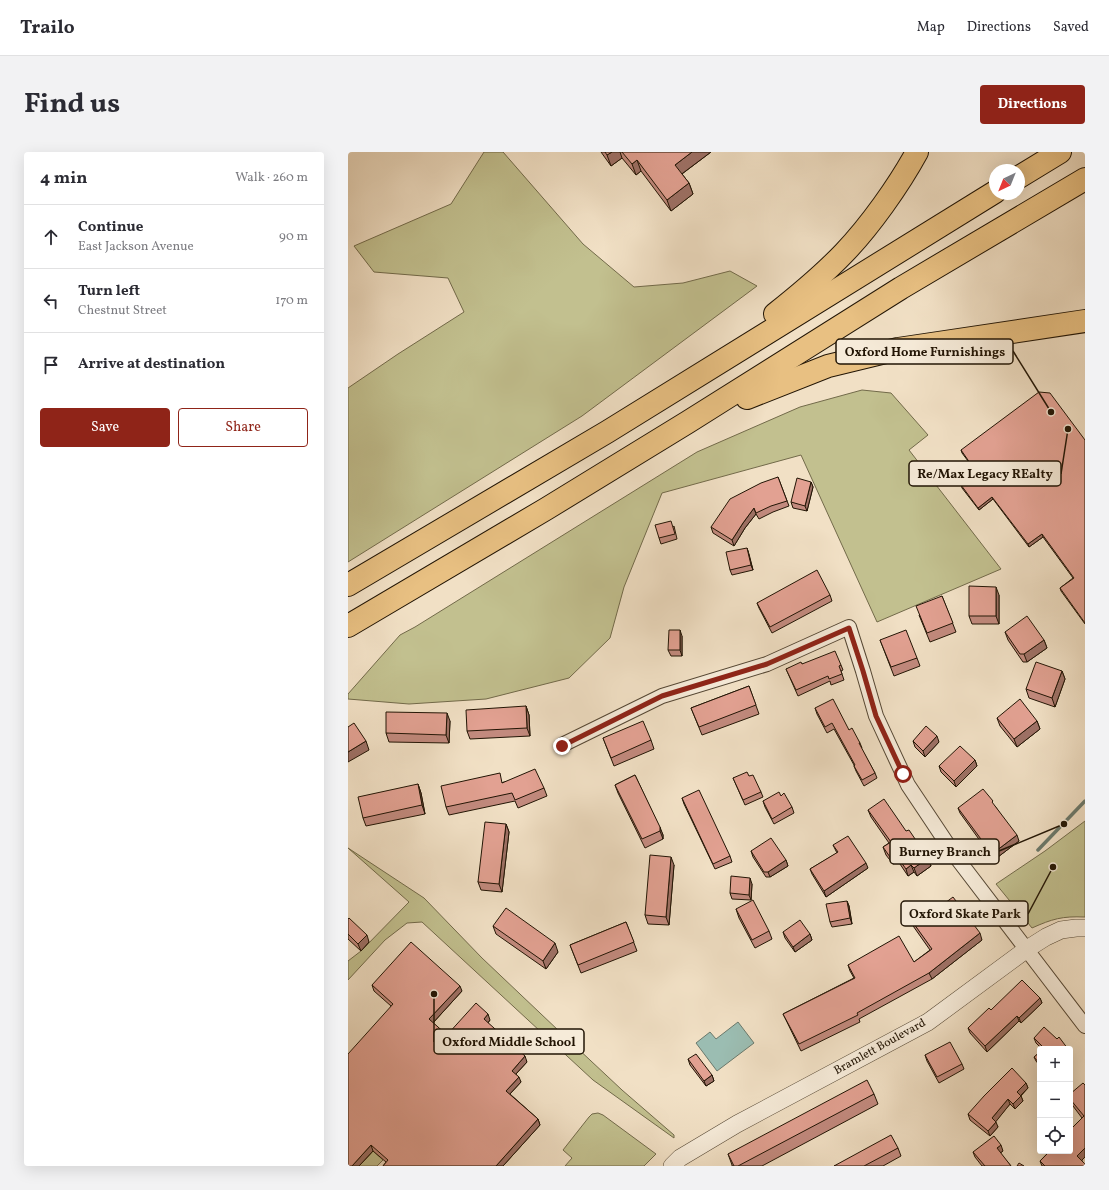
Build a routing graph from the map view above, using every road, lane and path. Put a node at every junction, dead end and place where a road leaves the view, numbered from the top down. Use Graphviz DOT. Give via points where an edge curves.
graph roads {
  1 [pos="917,152"];
  2 [pos="1058,154"];
  3 [pos="1025,173"];
  4 [pos="1082,180"];
  5 [pos="989,196"];
  6 [pos="1085,321"];
  7 [pos="715,364"];
  8 [pos="688,422"];
  9 [pos="348,585"];
  10 [pos="348,626"];
  11 [pos="562,746"];
  12 [pos="1085,928"];
  13 [pos="1027,949"];
  14 [pos="1085,1026"];
  15 [pos="680,1163"];
  1 -- 7 [label="highway" via="877,214 845,253"];
  2 -- 3 [label="highway"];
  4 -- 8 [label="highway" via="901,288"];
  5 -- 7 [label="highway"];
  6 -- 8 [label="highway" via="898,349 828,366"];
  7 -- 9 [label="highway" via="600,436"];
  8 -- 10 [label="highway"];
  11 -- 13 [label="street" via="662,696 767,664 849,628 876,716 908,785 956,857"];
  12 -- 13 [label="street, Bramlett Boulevard" via="1061,930"];
  13 -- 14 [label="street"];
  13 -- 15 [label="street, Bramlett Boulevard" via="928,1022 737,1124"];
}
